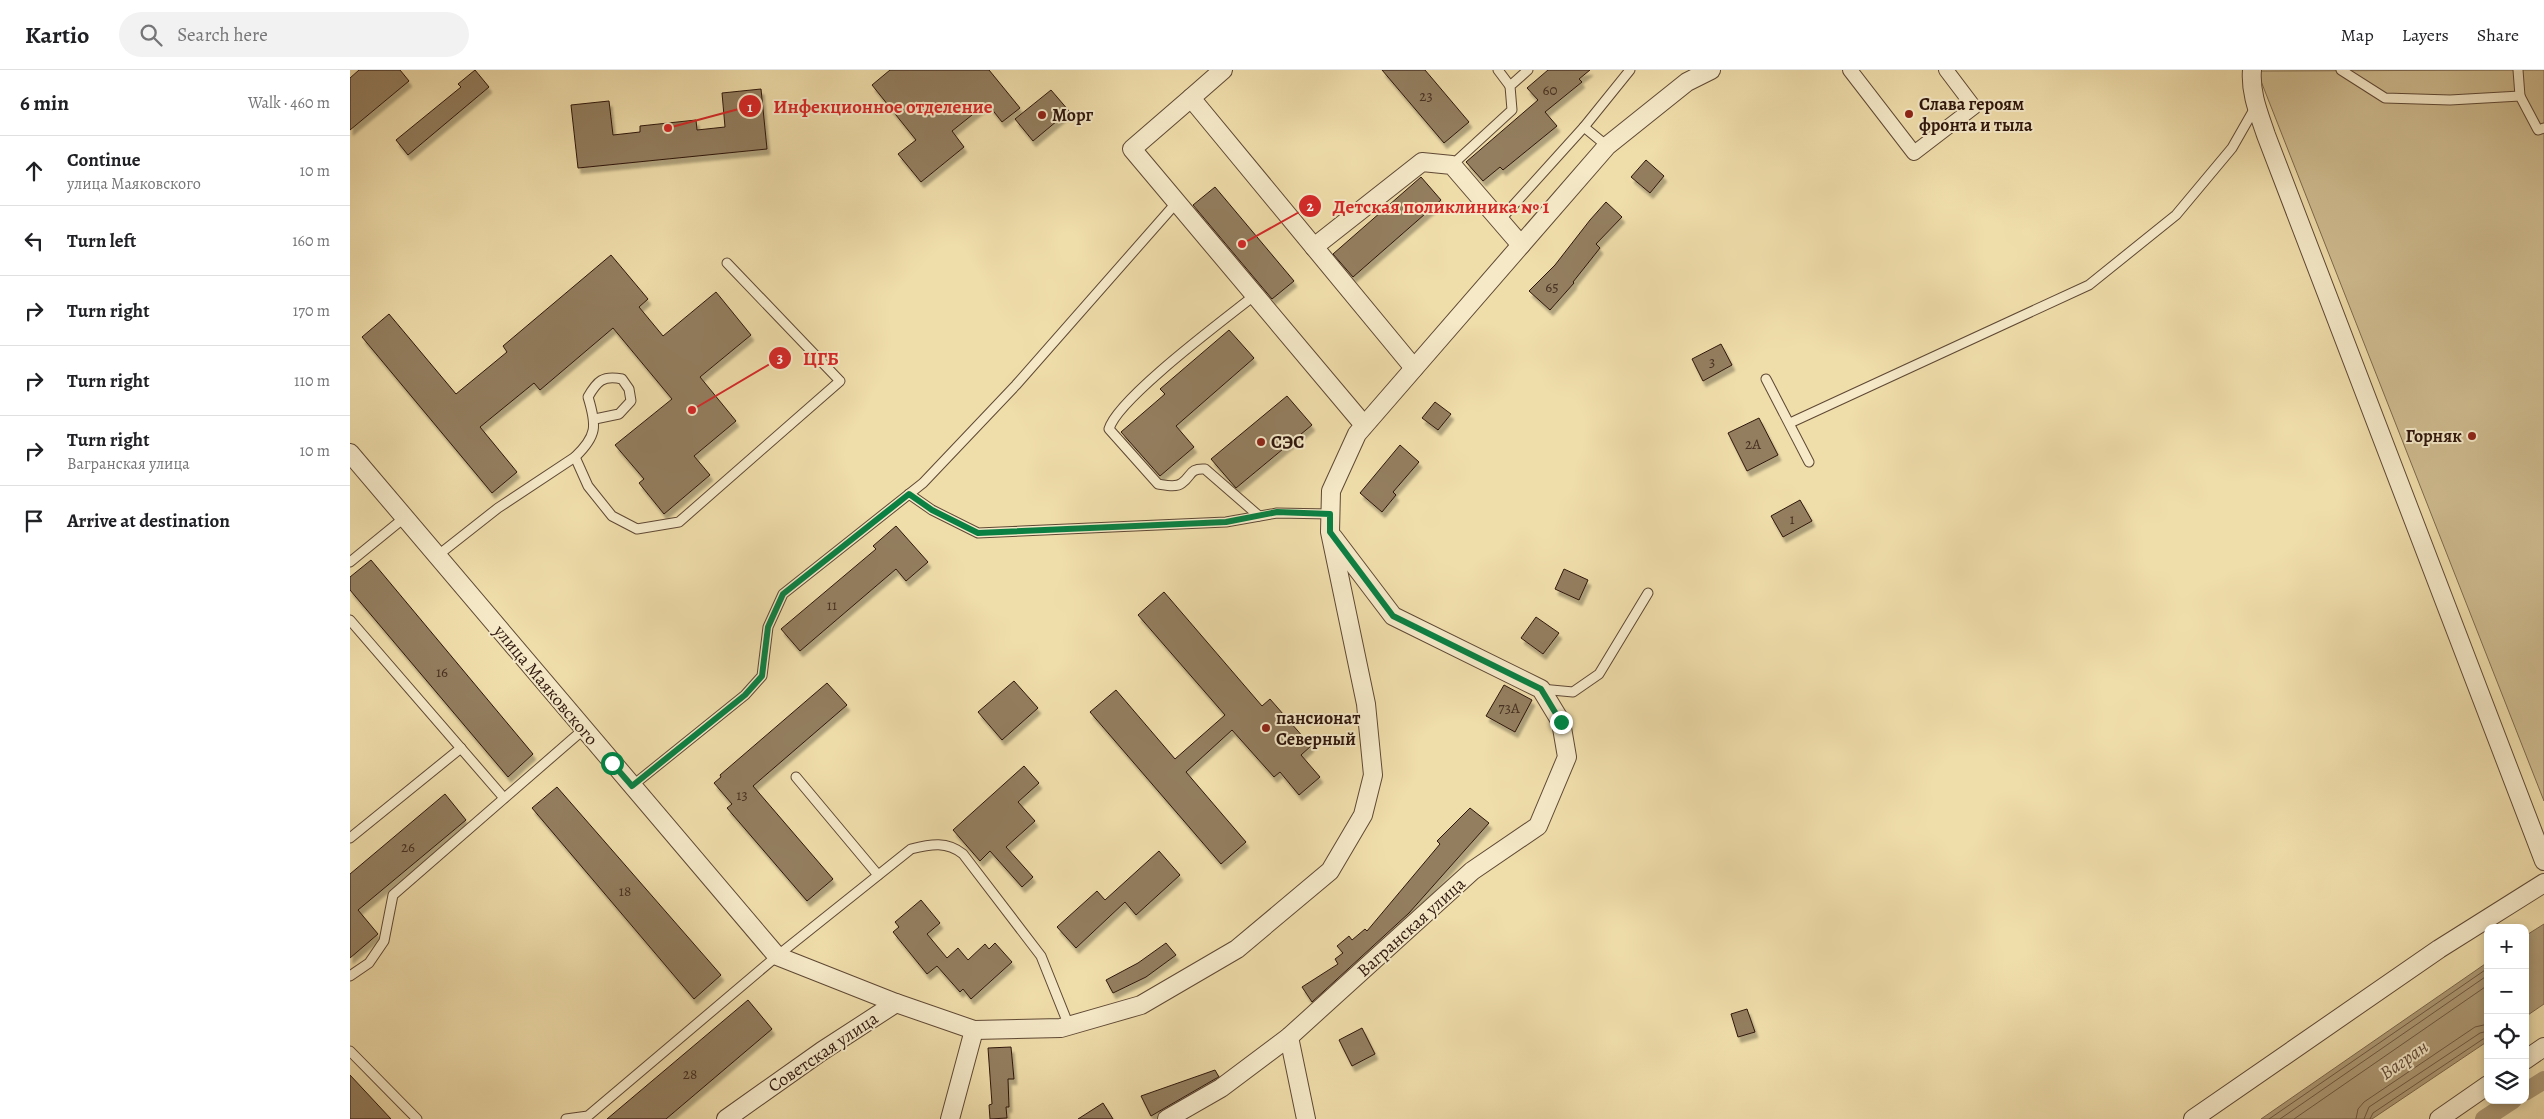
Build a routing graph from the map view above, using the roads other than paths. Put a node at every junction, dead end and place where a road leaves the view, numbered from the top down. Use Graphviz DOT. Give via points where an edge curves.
graph roads {
  1 [pos="1223,70"];
  2 [pos="1498,70"];
  3 [pos="1528,70"];
  4 [pos="1630,70"];
  5 [pos="1711,70"];
  6 [pos="1850,70"];
  7 [pos="1946,70"];
  8 [pos="2252,70"];
  9 [pos="2340,70"];
  10 [pos="2518,70"];
  11 [pos="1510,86"];
  12 [pos="2520,96"];
  13 [pos="1192,98"];
  14 [pos="2256,106"];
  15 [pos="1584,127"];
  16 [pos="2544,128"];
  17 [pos="1607,146"];
  18 [pos="1452,165"];
  19 [pos="1177,202"];
  20 [pos="1500,220"];
  21 [pos="1521,245"];
  22 [pos="1314,247"];
  23 [pos="727,263"];
  24 [pos="1255,295"];
  25 [pos="1414,368"];
  26 [pos="1766,379"];
  27 [pos="595,419"];
  28 [pos="1790,423"];
  29 [pos="1364,425"];
  30 [pos="350,453"];
  31 [pos="575,457"];
  32 [pos="1809,462"];
  33 [pos="909,494"];
  34 [pos="1330,514"];
  35 [pos="1259,516"];
  36 [pos="404,518"];
  37 [pos="1330,532"];
  38 [pos="437,556"];
  39 [pos="350,562"];
  40 [pos="1648,593"];
  41 [pos="350,620"];
  42 [pos="1541,689"];
  43 [pos="584,730"];
  44 [pos="461,748"];
  45 [pos="796,777"];
  46 [pos="632,786"];
  47 [pos="504,798"];
  48 [pos="350,838"];
  49 [pos="2544,861"];
  50 [pos="878,875"];
  51 [pos="2544,883"];
  52 [pos="776,956"];
  53 [pos="350,976"];
  54 [pos="896,1003"];
  55 [pos="1069,1026"];
  56 [pos="974,1030"];
  57 [pos="1290,1037"];
  58 [pos="2544,1047"];
  59 [pos="350,1051"];
  60 [pos="2526,1059"];
  61 [pos="2484,1088"];
  62 [pos="417,1119"];
  63 [pos="566,1119"];
  64 [pos="726,1119"];
  65 [pos="950,1119"];
  66 [pos="1167,1119"];
  67 [pos="1306,1119"];
  68 [pos="2193,1119"];
  69 [pos="2439,1119"];
  1 -- 13 [label="street"];
  2 -- 11 [label="lane"];
  3 -- 11 [label="lane"];
  4 -- 15 [label="lane"];
  5 -- 17 [label="street" via="1687,82"];
  6 -- 7 [label="street" via="1914,153 1974,107"];
  8 -- 14 [label="street"];
  9 -- 12 [label="lane" via="2385,98 2450,100"];
  10 -- 12 [label="lane"];
  11 -- 18 [label="lane" via="1512,110"];
  12 -- 16 [label="lane" via="2538,130"];
  13 -- 19 [label="street" via="1132,149"];
  13 -- 22 [label="street"];
  14 -- 28 [label="lane" via="2232,148 2176,215 2089,285"];
  14 -- 49 [label="street"];
  15 -- 17 [label="lane"];
  15 -- 20 [label="lane"];
  17 -- 21 [label="street"];
  18 -- 20 [label="street"];
  18 -- 22 [label="street" via="1422,162"];
  19 -- 24 [label="street"];
  19 -- 33 [label="lane" via="1016,385"];
  20 -- 21 [label="street"];
  21 -- 25 [label="street"];
  22 -- 25 [label="street"];
  23 -- 31 [label="lane" via="840,381 679,522 637,529 612,516 588,486"];
  24 -- 29 [label="street"];
  24 -- 35 [label="lane" via="1130,398 1109,430 1158,484 1182,484 1190,473 1205,469"];
  25 -- 29 [label="street"];
  26 -- 28 [label="lane"];
  27 -- 27 [label="lane" via="588,397 596,384 610,376 622,379 629,389 631,401 619,414"];
  27 -- 31 [label="lane" via="589,443"];
  28 -- 32 [label="lane"];
  29 -- 34 [label="street" via="1330,491"];
  30 -- 36 [label="street, улица Маяковского"];
  31 -- 38 [label="lane" via="498,508"];
  33 -- 35 [label="lane" via="932,510 978,533 1226,522"];
  33 -- 46 [label="lane" via="783,594 768,627 762,676 745,695"];
  34 -- 35 [label="lane" via="1277,512"];
  34 -- 37 [label="street"];
  36 -- 38 [label="street, улица Маяковского"];
  36 -- 39 [label="lane"];
  37 -- 42 [label="street" via="1393,616"];
  37 -- 55 [label="street" via="1366,704 1373,775 1363,815 1330,871 1237,949 1141,1005"];
  38 -- 43 [label="street, улица Маяковского"];
  40 -- 42 [label="lane" via="1599,674 1573,692"];
  41 -- 44 [label="lane"];
  42 -- 57 [label="street, Вагранская улица" via="1561,722 1567,757 1538,826 1472,871"];
  43 -- 46 [label="street, улица Маяковского"];
  43 -- 47 [label="lane"];
  44 -- 47 [label="lane"];
  44 -- 48 [label="lane"];
  45 -- 50 [label="lane"];
  46 -- 52 [label="street, улица Маяковского"];
  47 -- 53 [label="lane" via="393,894 384,941 369,963"];
  50 -- 52 [label="lane"];
  50 -- 55 [label="lane" via="911,849 929,845 953,846 963,854 1041,956"];
  51 -- 68 [label="street" via="2439,950"];
  52 -- 54 [label="street, улица Маяковского"];
  52 -- 63 [label="lane" via="588,1116"];
  54 -- 56 [label="street, улица Маяковского"];
  54 -- 64 [label="street, Советская улица"];
  55 -- 56 [label="street"];
  56 -- 65 [label="street"];
  57 -- 66 [label="street, Вагранская улица" via="1221,1088"];
  57 -- 67 [label="street"];
  58 -- 60 [label="street"];
  59 -- 62 [label="lane"];
  61 -- 69 [label="street"];
}
